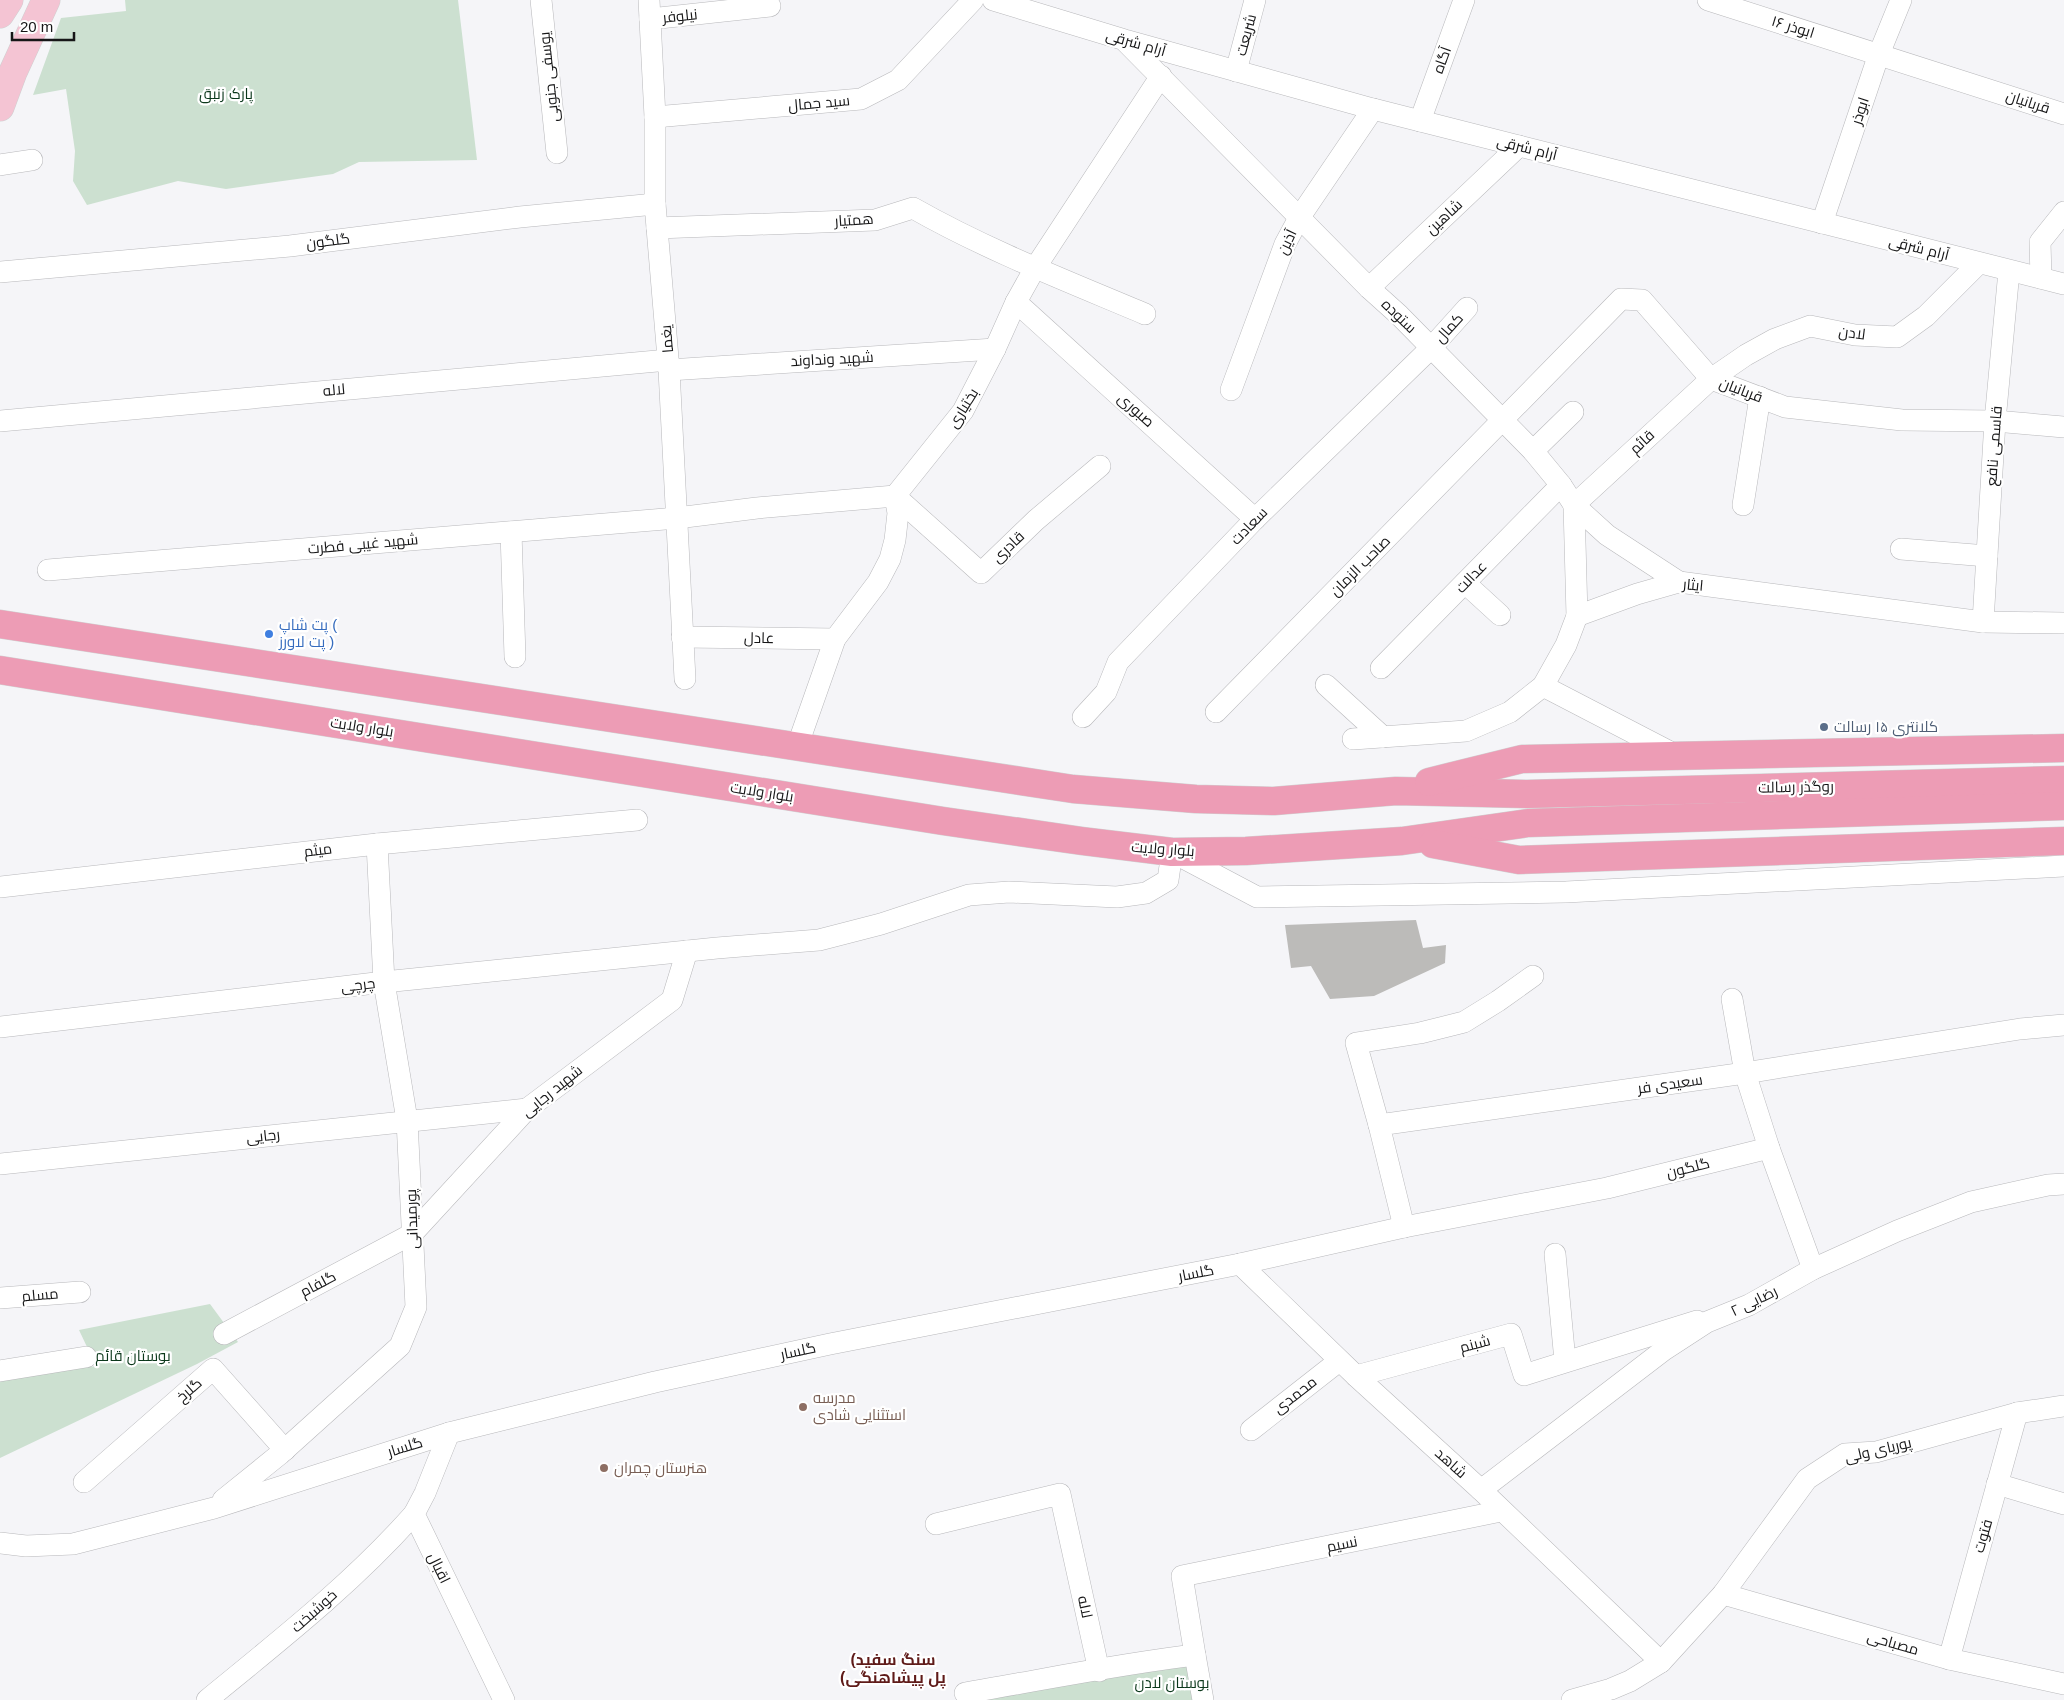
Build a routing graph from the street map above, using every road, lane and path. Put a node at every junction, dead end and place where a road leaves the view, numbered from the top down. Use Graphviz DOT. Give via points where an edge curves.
graph roads {
  1 [pos="9,0"];
  2 [pos="46,0"];
  3 [pos="541,0"];
  4 [pos="974,0"];
  5 [pos="992,0"];
  6 [pos="1255,0"];
  7 [pos="1464,0"];
  8 [pos="1708,0"];
  9 [pos="1901,0"];
  10 [pos="770,6"];
  11 [pos="649,9"];
  12 [pos="0,14"];
  13 [pos="1124,40"];
  14 [pos="1879,54"];
  15 [pos="1236,71"];
  16 [pos="1161,76"];
  17 [pos="0,107"];
  18 [pos="1373,109"];
  19 [pos="2064,114"];
  20 [pos="655,118"];
  21 [pos="1420,121"];
  22 [pos="1519,146"];
  23 [pos="557,154"];
  24 [pos="32,160"];
  25 [pos="0,165"];
  26 [pos="655,204"];
  27 [pos="2064,212"];
  28 [pos="1299,218"];
  29 [pos="1822,223"];
  30 [pos="657,228"];
  31 [pos="1979,263"];
  32 [pos="1035,268"];
  33 [pos="2008,270"];
  34 [pos="0,272"];
  35 [pos="2041,278"];
  36 [pos="2064,284"];
  37 [pos="1369,288"];
  38 [pos="1016,302"];
  39 [pos="1466,308"];
  40 [pos="1145,314"];
  41 [pos="1431,348"];
  42 [pos="995,349"];
  43 [pos="669,365"];
  44 [pos="1711,379"];
  45 [pos="1231,390"];
  46 [pos="1760,397"];
  47 [pos="1573,412"];
  48 [pos="0,421"];
  49 [pos="1503,421"];
  50 [pos="1995,421"];
  51 [pos="2064,427"];
  52 [pos="1534,451"];
  53 [pos="1100,466"];
  54 [pos="1561,486"];
  55 [pos="895,496"];
  56 [pos="1743,505"];
  57 [pos="1574,506"];
  58 [pos="677,518"];
  59 [pos="1255,518"];
  60 [pos="510,532"];
  61 [pos="1901,549"];
  62 [pos="1988,556"];
  63 [pos="48,570"];
  64 [pos="1679,582"];
  65 [pos="1464,583"];
  66 [pos="1500,615"];
  67 [pos="1577,616"];
  68 [pos="1984,622"];
  69 [pos="2064,623"];
  70 [pos="0,624"];
  71 [pos="682,637"];
  72 [pos="835,639"];
  73 [pos="515,657"];
  74 [pos="1381,668"];
  75 [pos="0,670"];
  76 [pos="685,679"];
  77 [pos="1326,685"];
  78 [pos="1543,686"];
  79 [pos="1216,712"];
  80 [pos="1083,717"];
  81 [pos="1382,737"];
  82 [pos="1353,739"];
  83 [pos="797,747"];
  84 [pos="2064,748"];
  85 [pos="1677,756"];
  86 [pos="2064,780"];
  87 [pos="1396,791"];
  88 [pos="2064,806"];
  89 [pos="637,820"];
  90 [pos="1528,823"];
  91 [pos="1402,841"];
  92 [pos="2064,841"];
  93 [pos="377,844"];
  94 [pos="1172,852"];
  95 [pos="2064,866"];
  96 [pos="0,887"];
  97 [pos="687,951"];
  98 [pos="1533,976"];
  99 [pos="384,982"];
  100 [pos="1732,999"];
  101 [pos="2064,1025"];
  102 [pos="0,1027"];
  103 [pos="1746,1073"];
  104 [pos="527,1109"];
  105 [pos="407,1120"];
  106 [pos="1378,1125"];
  107 [pos="1769,1148"];
  108 [pos="0,1164"];
  109 [pos="2064,1184"];
  110 [pos="1607,1188"];
  111 [pos="1404,1226"];
  112 [pos="412,1234"];
  113 [pos="1555,1254"];
  114 [pos="1240,1264"];
  115 [pos="1813,1269"];
  116 [pos="80,1292"];
  117 [pos="0,1298"];
  118 [pos="1749,1305"];
  119 [pos="224,1334"];
  120 [pos="86,1357"];
  121 [pos="1339,1360"];
  122 [pos="1565,1361"];
  123 [pos="0,1371"];
  124 [pos="1356,1376"];
  125 [pos="2064,1406"];
  126 [pos="2018,1413"];
  127 [pos="1250,1430"];
  128 [pos="449,1433"];
  129 [pos="285,1450"];
  130 [pos="84,1482"];
  131 [pos="1998,1484"];
  132 [pos="1481,1490"];
  133 [pos="2064,1504"];
  134 [pos="214,1508"];
  135 [pos="1501,1512"];
  136 [pos="414,1514"];
  137 [pos="936,1524"];
  138 [pos="0,1543"];
  139 [pos="1723,1594"];
  140 [pos="1195,1655"];
  141 [pos="1949,1659"];
  142 [pos="1661,1662"];
  143 [pos="1099,1671"];
  144 [pos="2064,1684"];
  145 [pos="965,1693"];
  146 [pos="500,1698"];
  147 [pos="207,1700"];
  148 [pos="1203,1700"];
  149 [pos="1572,1700"];
  1 -- 12 [label="main road"];
  2 -- 17 [label="main road"];
  3 -- 23 [label="street, یوسفی جنوبی"];
  4 -- 20 [label="street, سید جمال" via="898,80 861,99"];
  5 -- 13 [label="street, آرام شرقی"];
  6 -- 15 [label="street, شریعت"];
  7 -- 21 [label="street, آگاه"];
  8 -- 14 [label="street, ابوذر ۱۶"];
  9 -- 14 [label="street, ابوذر"];
  10 -- 11 [label="street, نیلوفر"];
  11 -- 20 [label="street, یغما"];
  13 -- 15 [label="street, آرام شرقی"];
  13 -- 16 [label="street, ستوده"];
  14 -- 19 [label="street, قربانیان"];
  14 -- 29 [label="street, ابوذر"];
  15 -- 18 [label="street, آرام شرقی"];
  16 -- 28 [label="street, ستوده"];
  16 -- 32 [label="street, بختیاری"];
  18 -- 21 [label="street, آرام شرقی"];
  18 -- 28 [label="street, آذین"];
  20 -- 26 [label="street, یغما"];
  21 -- 22 [label="street, آرام شرقی"];
  22 -- 29 [label="street, آرام شرقی"];
  22 -- 37 [label="street, شاهین"];
  24 -- 25 [label="street"];
  26 -- 30 [label="street, یغما"];
  26 -- 34 [label="street, گلگون" via="520,216 290,246"];
  27 -- 35 [label="street" via="2040,242"];
  28 -- 37 [label="street, ستوده"];
  28 -- 45 [label="street, آذین" via="1285,244"];
  29 -- 31 [label="street, آرام شرقی"];
  30 -- 32 [label="street, همتیار" via="875,220 913,208 950,229"];
  30 -- 43 [label="street, یغما"];
  31 -- 33 [label="street, آرام شرقی"];
  31 -- 44 [label="street, لادن" via="1926,316 1897,336 1856,335 1810,326 1768,343"];
  32 -- 38 [label="street, بختیاری"];
  32 -- 40 [label="street"];
  33 -- 35 [label="street, آرام شرقی"];
  33 -- 50 [label="street, قاسمی نافع"];
  35 -- 36 [label="street, آرام شرقی"];
  37 -- 41 [label="street, ستوده"];
  38 -- 42 [label="street, بختیاری"];
  38 -- 59 [label="street, صبوری"];
  39 -- 41 [label="street, کمال"];
  41 -- 49 [label="street, ستوده"];
  41 -- 59 [label="street, سعادت"];
  42 -- 43 [label="street, شهید ونداوند"];
  42 -- 55 [label="street, بختیاری" via="963,411"];
  43 -- 48 [label="street, لاله"];
  43 -- 58 [label="street, یغما"];
  44 -- 46 [label="street, قربانیان"];
  44 -- 49 [label="street, قربانیان" via="1642,300 1620,300"];
  44 -- 57 [label="street, قائم"];
  46 -- 50 [label="street, قربانیان" via="1785,407 1902,420"];
  46 -- 56 [label="street"];
  47 -- 52 [label="street"];
  49 -- 52 [label="street, ستوده"];
  49 -- 79 [label="street, صاحب الزمان"];
  50 -- 51 [label="street, قربانیان"];
  50 -- 62 [label="street, قاسمی نافع"];
  52 -- 54 [label="street, ستوده"];
  53 -- 55 [label="street, قادری" via="1036,520 981,573"];
  54 -- 57 [label="street, ستوده"];
  54 -- 65 [label="street, عدالت"];
  55 -- 58 [label="street, شهید غیبی فطرت"];
  55 -- 72 [label="street" via="898,513 895,540 887,566"];
  57 -- 64 [label="street, ستوده" via="1607,535"];
  57 -- 67 [label="street"];
  58 -- 60 [label="street, شهید غیبی فطرت"];
  58 -- 71 [label="street, یغما"];
  59 -- 80 [label="street, سعادت" via="1118,662 1106,692"];
  60 -- 63 [label="street, شهید غیبی فطرت"];
  60 -- 73 [label="street"];
  61 -- 62 [label="street"];
  62 -- 68 [label="street, قاسمی نافع"];
  64 -- 67 [label="street, ایثار"];
  64 -- 68 [label="street, ایثار"];
  65 -- 66 [label="street"];
  65 -- 74 [label="street, عدالت"];
  67 -- 78 [label="street" via="1566,645"];
  68 -- 69 [label="street, ایثار"];
  70 -- 83 [label="highway"];
  71 -- 72 [label="street, عادل"];
  71 -- 76 [label="street, یغما"];
  72 -- 83 [label="street"];
  75 -- 94 [label="highway, بلوار ولایت" via="943,821"];
  77 -- 81 [label="street"];
  78 -- 81 [label="street" via="1510,712 1466,731"];
  78 -- 85 [label="street"];
  81 -- 82 [label="street"];
  83 -- 87 [label="highway" via="1073,789 1196,799 1274,801"];
  84 -- 85 [label="highway"];
  85 -- 87 [label="highway" via="1522,759"];
  86 -- 87 [label="highway, روگذر رسالت" via="1527,794"];
  88 -- 90 [label="highway, روگذر رسالت"];
  89 -- 93 [label="street, میثم"];
  90 -- 91 [label="highway, بلوار ولایت"];
  91 -- 92 [label="highway" via="1438,844 1519,860"];
  91 -- 94 [label="highway, بلوار ولایت" via="1246,852"];
  93 -- 96 [label="street, میثم"];
  93 -- 99 [label="street, پورمیدانی"];
  94 -- 95 [label="street" via="1256,897 1566,892"];
  94 -- 97 [label="street, چرچی" via="1168,880 1146,893 1117,896 1009,892 969,895 819,940"];
  97 -- 99 [label="street, چرچی"];
  97 -- 104 [label="street, شهید رجایی" via="672,1000"];
  98 -- 106 [label="street" via="1464,1022 1356,1043"];
  99 -- 102 [label="street, چرچی"];
  99 -- 105 [label="street, پورمیدانی"];
  100 -- 103 [label="street"];
  101 -- 103 [label="street, سعیدی فر"];
  103 -- 106 [label="street, سعیدی فر"];
  103 -- 107 [label="street"];
  104 -- 105 [label="street, رجایی"];
  104 -- 112 [label="street, شهید رجایی"];
  105 -- 108 [label="street, رجایی"];
  105 -- 112 [label="street, پورمیدانی"];
  106 -- 111 [label="street"];
  107 -- 110 [label="street, گلگون"];
  107 -- 115 [label="street"];
  109 -- 115 [label="street, رضایی ۲" via="1971,1202"];
  110 -- 111 [label="street, گلسار"];
  111 -- 114 [label="street, گلسار"];
  112 -- 119 [label="street, گلفام"];
  112 -- 129 [label="street, پورمیدانی" via="416,1307 400,1346"];
  113 -- 122 [label="street"];
  114 -- 121 [label="street, شاهد"];
  114 -- 128 [label="street, گلسار" via="830,1344 655,1382"];
  115 -- 118 [label="street, رضایی ۲"];
  116 -- 117 [label="street, مسلم"];
  118 -- 122 [label="street, شبنم"];
  118 -- 132 [label="street, رضایی ۲" via="1707,1322 1664,1350"];
  120 -- 123 [label="street"];
  121 -- 124 [label="street, شاهد"];
  121 -- 127 [label="street, محمدی"];
  122 -- 124 [label="street, شبنم" via="1524,1375 1511,1334"];
  124 -- 132 [label="street, شاهد"];
  125 -- 126 [label="street, پوریای ولی"];
  126 -- 131 [label="street, فتوت"];
  126 -- 139 [label="street, پوریای ولی" via="1876,1452 1845,1454 1807,1479"];
  128 -- 134 [label="street, گلسار"];
  128 -- 136 [label="street"];
  129 -- 130 [label="street, گلرخ" via="213,1370"];
  129 -- 134 [label="street, پورمیدانی"];
  131 -- 133 [label="street"];
  131 -- 141 [label="street, فتوت"];
  132 -- 135 [label="street, شاهد"];
  134 -- 138 [label="street, گلسار" via="73,1544 26,1546"];
  135 -- 140 [label="street, نسیم" via="1182,1576"];
  135 -- 142 [label="street, شاهد"];
  136 -- 146 [label="street, اقبال"];
  136 -- 147 [label="street, خوشبخت" via="306,1620"];
  137 -- 143 [label="street, لاله" via="1060,1494"];
  139 -- 141 [label="street, مصباحی"];
  139 -- 142 [label="street, پوریای ولی"];
  140 -- 143 [label="street"];
  140 -- 148 [label="street"];
  141 -- 144 [label="street, مصباحی"];
  142 -- 149 [label="street, پوریای ولی" via="1630,1681"];
  143 -- 145 [label="street"];
}
